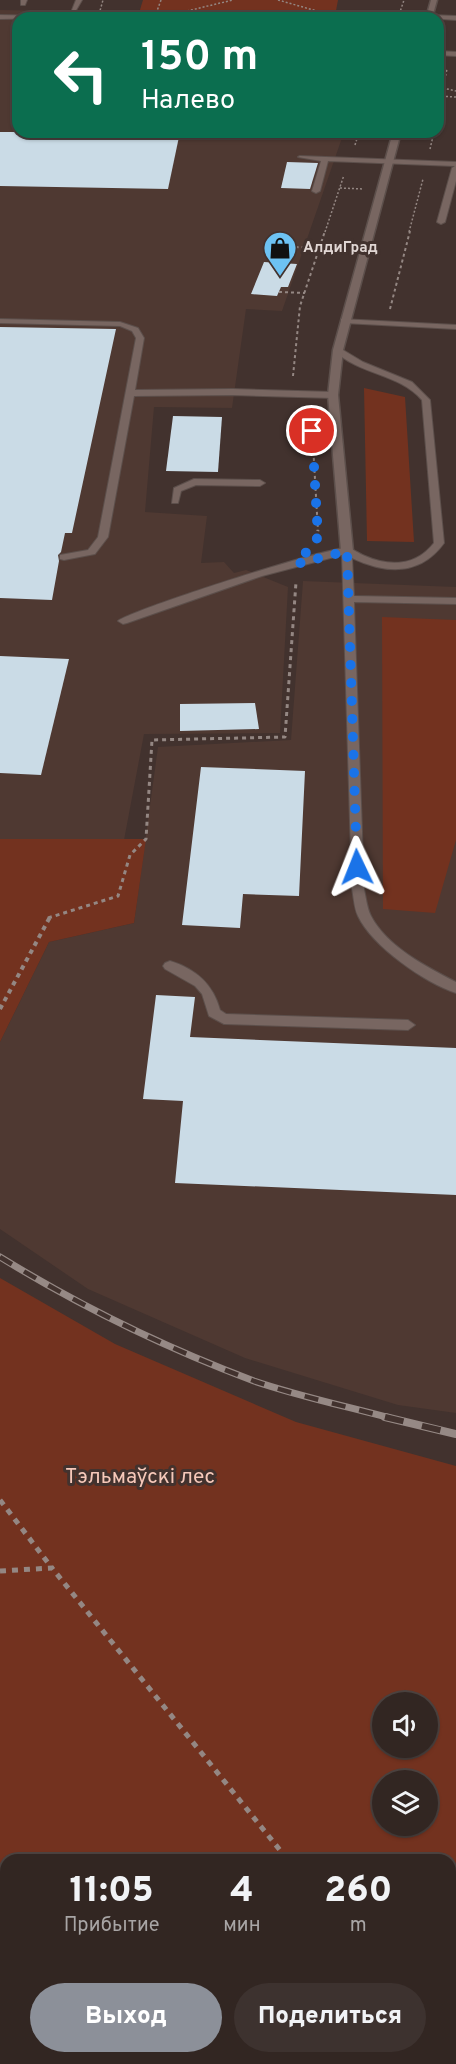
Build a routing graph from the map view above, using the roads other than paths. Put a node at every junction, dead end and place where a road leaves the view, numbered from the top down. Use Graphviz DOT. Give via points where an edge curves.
graph roads {
  1 [pos="79,0"];
  2 [pos="75,10"];
  3 [pos="395,138"];
  4 [pos="302,157"];
  5 [pos="325,158"];
  6 [pos="388,161"];
  7 [pos="456,166"];
  8 [pos="316,191"];
  9 [pos="441,222"];
  10 [pos="0,321"];
  11 [pos="344,321"];
  12 [pos="456,327"];
  13 [pos="338,350"];
  14 [pos="130,393"];
  15 [pos="333,395"];
  16 [pos="260,483"];
  17 [pos="175,501"];
  18 [pos="347,551"];
  19 [pos="64,557"];
  20 [pos="348,599"];
  21 [pos="456,602"];
  22 [pos="123,621"];
  23 [pos="170,966"];
  24 [pos="456,988"];
  25 [pos="408,1025"];
  1 -- 2 [label="lane"];
  3 -- 6 [label="street"];
  4 -- 5 [label="lane"];
  5 -- 6 [label="lane"];
  5 -- 8 [label="lane"];
  6 -- 7 [label="lane"];
  6 -- 11 [label="street"];
  7 -- 9 [label="lane"];
  10 -- 14 [label="lane" via="112,323 135,328 140,338"];
  11 -- 12 [label="lane"];
  11 -- 13 [label="street"];
  13 -- 15 [label="street"];
  13 -- 18 [label="lane" via="360,366 408,384 426,400 439,543 422,561 406,566 374,564"];
  14 -- 15 [label="lane"];
  14 -- 19 [label="lane" via="103,537 91,552"];
  15 -- 18 [label="street"];
  16 -- 17 [label="lane" via="194,482 177,490"];
  18 -- 20 [label="lane"];
  18 -- 22 [label="lane" via="258,574"];
  20 -- 21 [label="lane"];
  20 -- 24 [label="lane" via="358,890 365,917 411,962"];
  23 -- 25 [label="lane" via="209,990 214,1013 224,1019"];
}
